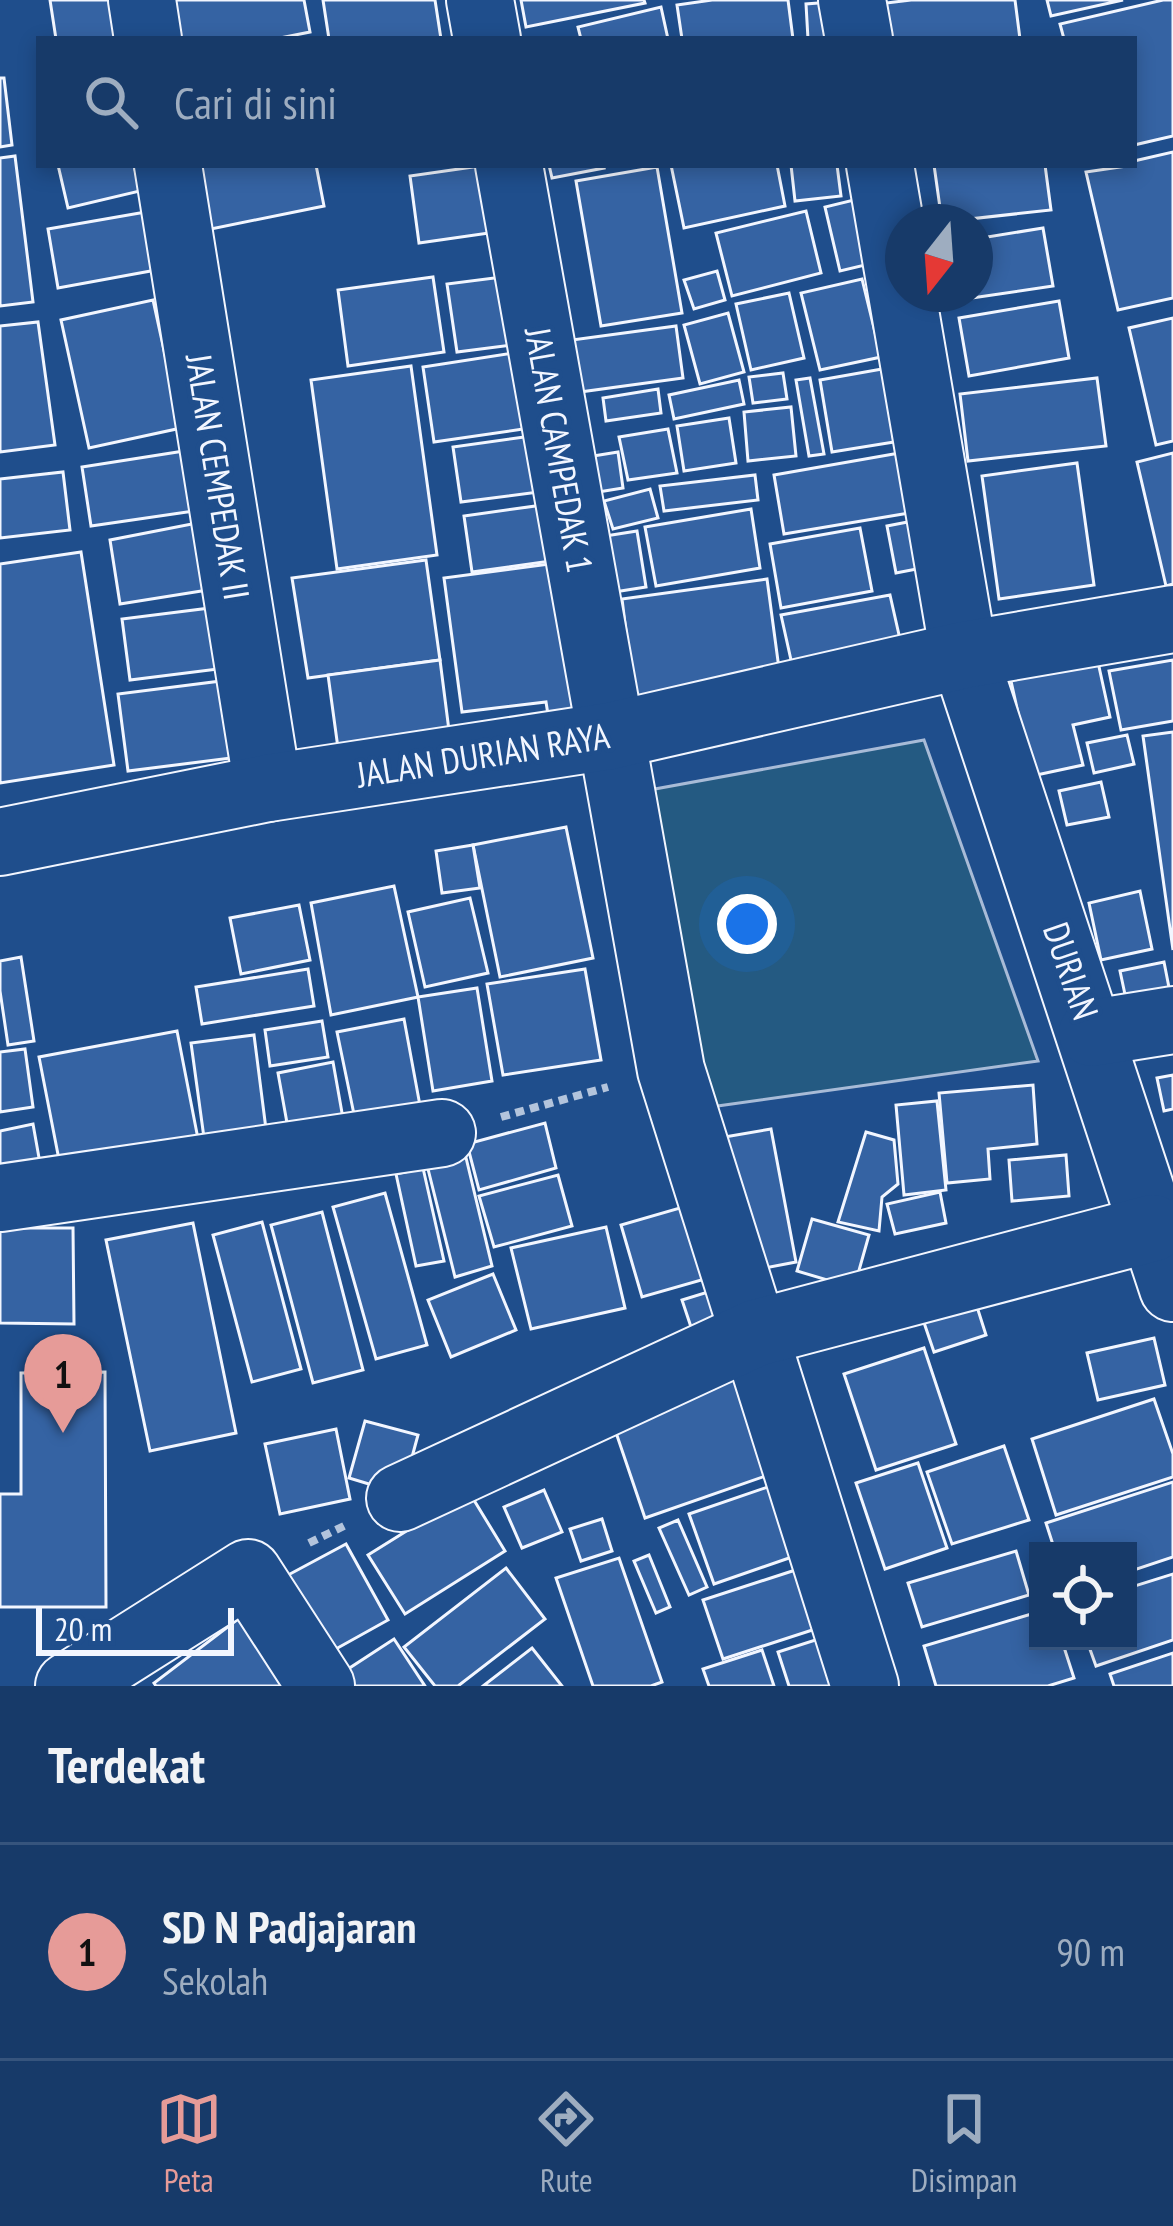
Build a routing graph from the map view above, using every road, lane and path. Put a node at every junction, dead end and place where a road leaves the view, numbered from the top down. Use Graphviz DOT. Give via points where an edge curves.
graph roads {
  1 [pos="142,0"];
  2 [pos="480,0"];
  3 [pos="852,0"];
  4 [pos="148,36"];
  5 [pos="486,36"];
  6 [pos="858,36"];
  7 [pos="168,168"];
  8 [pos="510,168"];
  9 [pos="881,168"];
  10 [pos="1173,619"];
  11 [pos="964,655"];
  12 [pos="610,736"];
  13 [pos="268,788"];
  14 [pos="0,842"];
  15 [pos="1173,1020"];
  16 [pos="1092,1034"];
  17 [pos="671,1070"];
  18 [pos="442,1133"];
  19 [pos="0,1198"];
  20 [pos="1163,1258"];
  21 [pos="757,1333"];
  22 [pos="400,1498"];
  23 [pos="248,1573"];
  24 [pos="69,1686"];
  25 [pos="321,1686"];
  26 [pos="865,1686"];
  1 -- 4 [label="street"];
  2 -- 5 [label="street"];
  3 -- 6 [label="street"];
  7 -- 13 [label="street, JALAN CEMPEDAK II"];
  8 -- 12 [label="street, JALAN CAMPEDAK 1"];
  9 -- 11 [label="street, DURIAN"];
  10 -- 11 [label="street, JALAN DURIAN RAYA"];
  11 -- 12 [label="street, JALAN DURIAN RAYA"];
  11 -- 16 [label="street, DURIAN"];
  12 -- 13 [label="street, JALAN DURIAN RAYA"];
  12 -- 17 [label="street, JALAN CAMPEDAK 1"];
  13 -- 14 [label="street, JALAN DURIAN RAYA"];
  15 -- 16 [label="street"];
  16 -- 20 [label="street, DURIAN"];
  17 -- 18 [label="path"];
  17 -- 21 [label="street, JALAN CAMPEDAK 1"];
  18 -- 19 [label="street"];
  20 -- 21 [label="street"];
  21 -- 22 [label="street"];
  21 -- 26 [label="street, JALAN CAMPEDAK 1"];
  22 -- 23 [label="path"];
  23 -- 24 [label="street"];
  23 -- 25 [label="street"];
}
